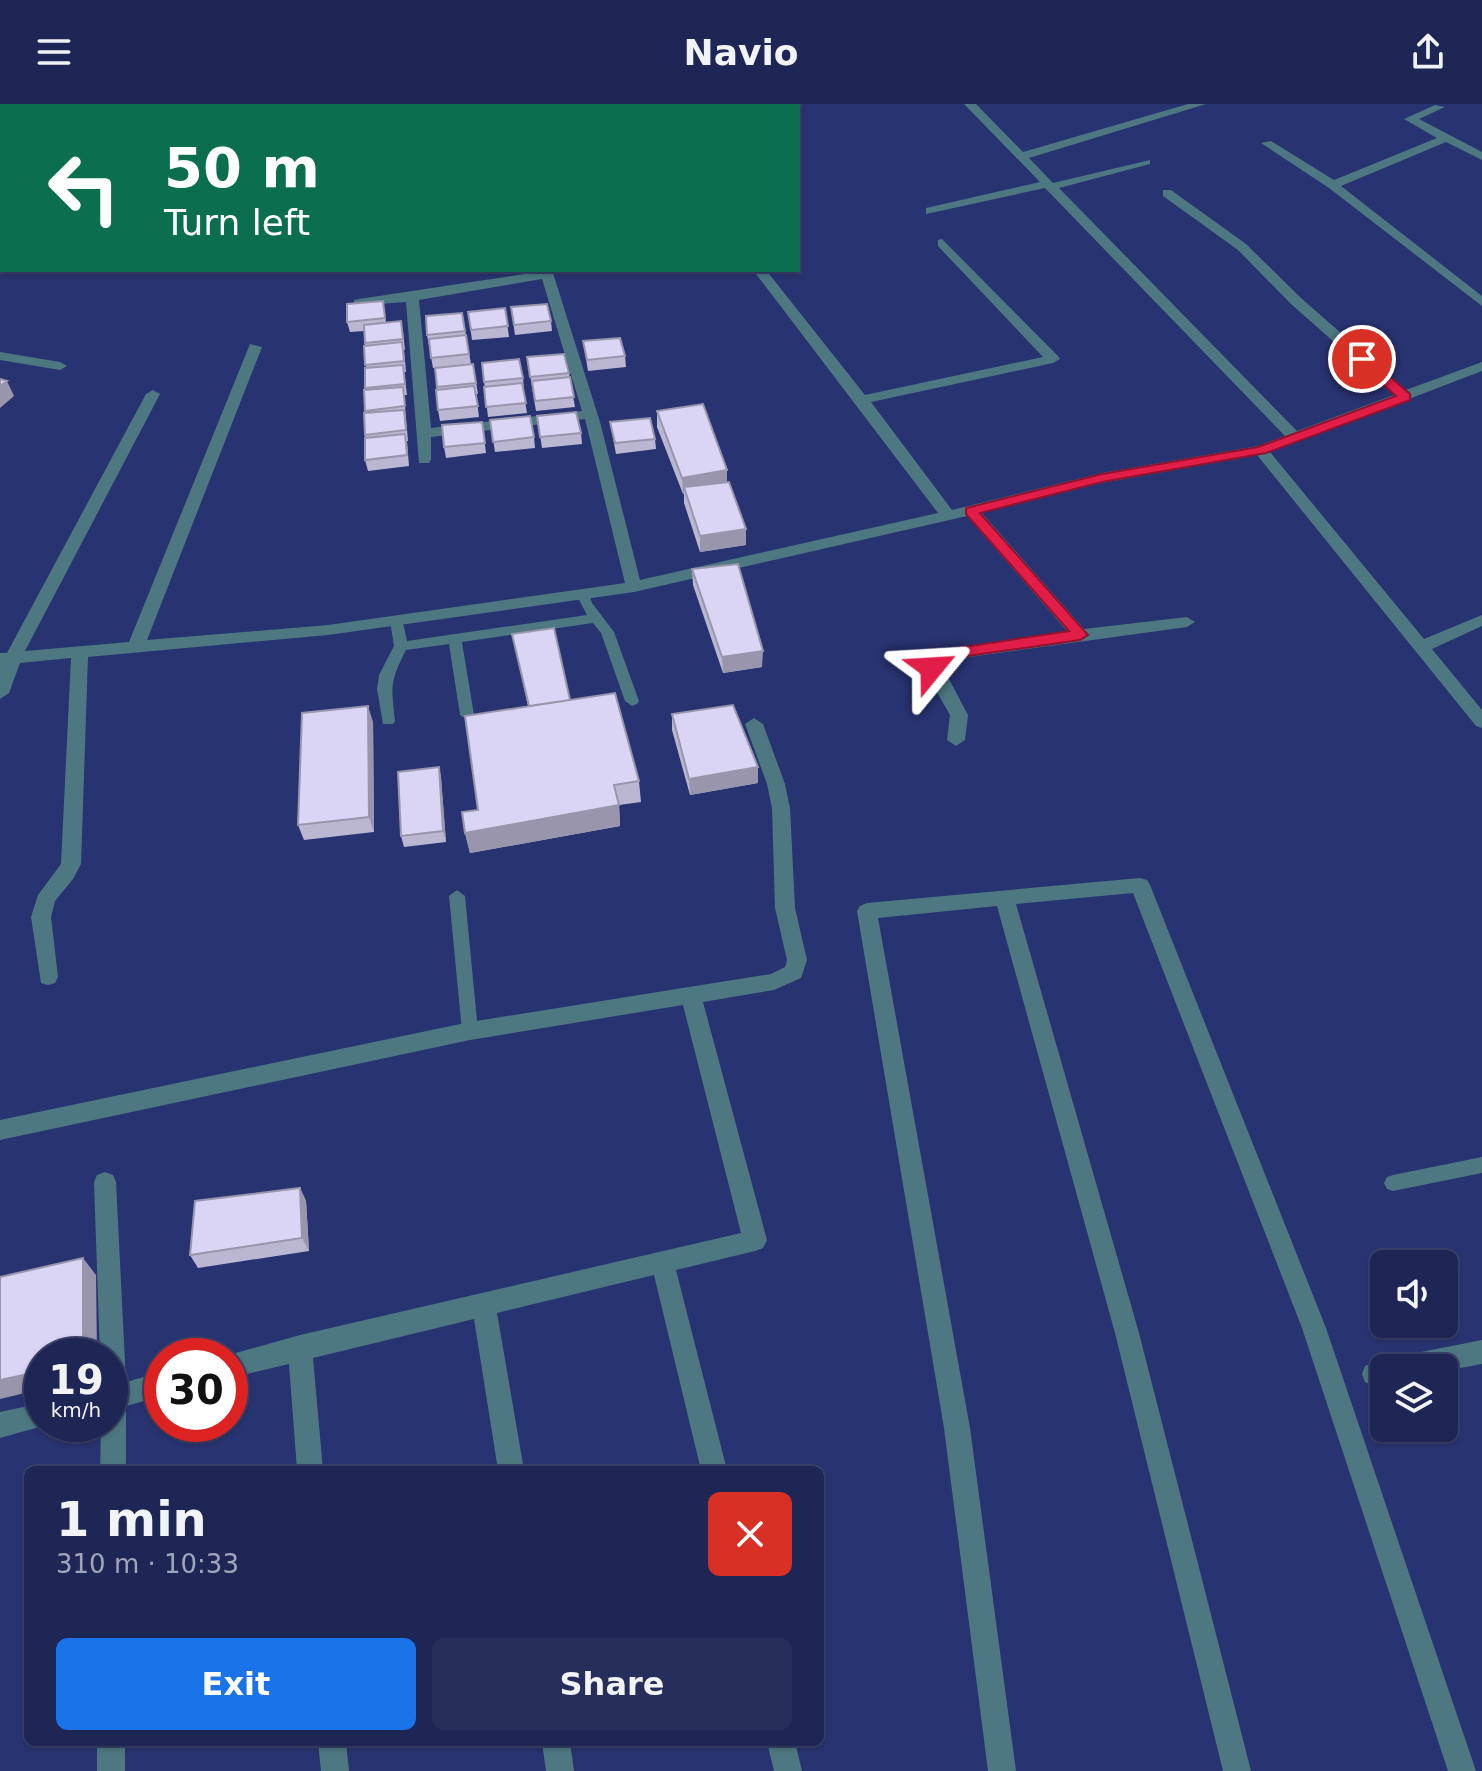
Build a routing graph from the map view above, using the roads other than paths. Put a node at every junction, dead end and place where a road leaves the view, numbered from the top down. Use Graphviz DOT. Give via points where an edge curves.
graph roads {
  1 [pos="970,104"];
  2 [pos="1200,104"];
  3 [pos="1439,107"];
  4 [pos="1446,138"];
  5 [pos="1267,143"];
  6 [pos="1022,156"];
  7 [pos="1482,157"];
  8 [pos="1146,162"];
  9 [pos="1049,185"];
  10 [pos="1333,185"];
  11 [pos="1167,193"];
  12 [pos="930,211"];
  13 [pos="942,243"];
  14 [pos="546,272"];
  15 [pos="761,272"];
  16 [pos="412,297"];
  17 [pos="1482,302"];
  18 [pos="359,303"];
  19 [pos="255,347"];
  20 [pos="0,356"];
  21 [pos="60,366"];
  22 [pos="1482,366"];
  23 [pos="153,394"];
  24 [pos="1405,397"];
  25 [pos="862,400"];
  26 [pos="590,414"];
  27 [pos="424,433"];
  28 [pos="1296,439"];
  29 [pos="1261,450"];
  30 [pos="424,460"];
  31 [pos="971,511"];
  32 [pos="948,516"];
  33 [pos="634,587"];
  34 [pos="583,594"];
  35 [pos="595,618"];
  36 [pos="1482,620"];
  37 [pos="397,621"];
  38 [pos="1187,622"];
  39 [pos="1080,635"];
  40 [pos="455,638"];
  41 [pos="136,646"];
  42 [pos="401,646"];
  43 [pos="1422,647"];
  44 [pos="80,650"];
  45 [pos="6,658"];
  46 [pos="0,693"];
  47 [pos="632,701"];
  48 [pos="467,715"];
  49 [pos="388,721"];
  50 [pos="1482,722"];
  51 [pos="754,724"];
  52 [pos="956,740"];
  53 [pos="457,896"];
  54 [pos="1004,898"];
  55 [pos="48,977"];
  56 [pos="691,994"];
  57 [pos="470,1031"];
  58 [pos="0,1130"];
  59 [pos="1482,1165"];
  60 [pos="105,1182"];
  61 [pos="1393,1183"];
  62 [pos="663,1263"];
  63 [pos="484,1307"];
  64 [pos="110,1338"];
  65 [pos="300,1347"];
  66 [pos="1482,1352"];
  67 [pos="1458,1357"];
  68 [pos="248,1361"];
  69 [pos="24,1419"];
  70 [pos="0,1425"];
  71 [pos="113,1442"];
  72 [pos="113,1466"];
  73 [pos="310,1466"];
  74 [pos="510,1466"];
  75 [pos="713,1466"];
  76 [pos="111,1746"];
  77 [pos="332,1746"];
  78 [pos="557,1746"];
  79 [pos="782,1746"];
  80 [pos="111,1771"];
  81 [pos="335,1771"];
  82 [pos="560,1771"];
  83 [pos="788,1771"];
  84 [pos="1002,1771"];
  85 [pos="1237,1771"];
  86 [pos="1462,1771"];
  1 -- 6 [label="street"];
  2 -- 6 [label="street"];
  3 -- 4 [label="street" via="1410,119"];
  4 -- 7 [label="street"];
  4 -- 10 [label="street"];
  5 -- 10 [label="street"];
  6 -- 9 [label="street"];
  8 -- 9 [label="street"];
  9 -- 12 [label="street"];
  9 -- 28 [label="street"];
  10 -- 17 [label="street"];
  11 -- 24 [label="street" via="1242,247"];
  13 -- 25 [label="street" via="1053,359"];
  14 -- 16 [label="street"];
  14 -- 26 [label="street"];
  15 -- 25 [label="street"];
  16 -- 18 [label="street"];
  16 -- 27 [label="street"];
  19 -- 41 [label="street"];
  20 -- 21 [label="street"];
  22 -- 24 [label="street"];
  23 -- 45 [label="street"];
  24 -- 28 [label="street"];
  25 -- 32 [label="street"];
  26 -- 27 [label="street"];
  26 -- 33 [label="street"];
  27 -- 30 [label="street"];
  28 -- 29 [label="street"];
  29 -- 31 [label="street" via="1102,478"];
  29 -- 43 [label="street"];
  31 -- 32 [label="street"];
  31 -- 39 [label="street"];
  32 -- 33 [label="street"];
  33 -- 34 [label="street"];
  34 -- 35 [label="lane"];
  34 -- 37 [label="street"];
  35 -- 40 [label="lane"];
  35 -- 47 [label="lane" via="607,632"];
  36 -- 43 [label="street"];
  37 -- 41 [label="street"];
  37 -- 42 [label="lane"];
  38 -- 39 [label="street"];
  39 -- 52 [label="street" via="932,661 959,715"];
  40 -- 42 [label="lane"];
  40 -- 48 [label="lane"];
  41 -- 44 [label="street"];
  42 -- 49 [label="lane" via="386,675"];
  43 -- 50 [label="street"];
  44 -- 45 [label="street"];
  44 -- 55 [label="street" via="71,864 43,911"];
  45 -- 46 [label="street"];
  51 -- 56 [label="street" via="781,808 785,908 797,960 794,972 774,982"];
  53 -- 57 [label="lane"];
  54 -- 84 [label="street" via="867,911 957,1428"];
  54 -- 85 [label="street" via="1082,1164 1200,1608"];
  54 -- 86 [label="street" via="1140,885 1314,1328"];
  56 -- 57 [label="street"];
  56 -- 62 [label="street" via="755,1240"];
  57 -- 58 [label="street"];
  59 -- 61 [label="lane"];
  60 -- 64 [label="street"];
  62 -- 63 [label="street"];
  62 -- 75 [label="street"];
  63 -- 65 [label="street"];
  63 -- 74 [label="street"];
  65 -- 68 [label="street"];
  65 -- 73 [label="street"];
  66 -- 67 [label="street"];
  69 -- 70 [label="street"];
  71 -- 72 [label="street"];
  76 -- 80 [label="street"];
  77 -- 81 [label="street"];
  78 -- 82 [label="street"];
  79 -- 83 [label="street"];
}
